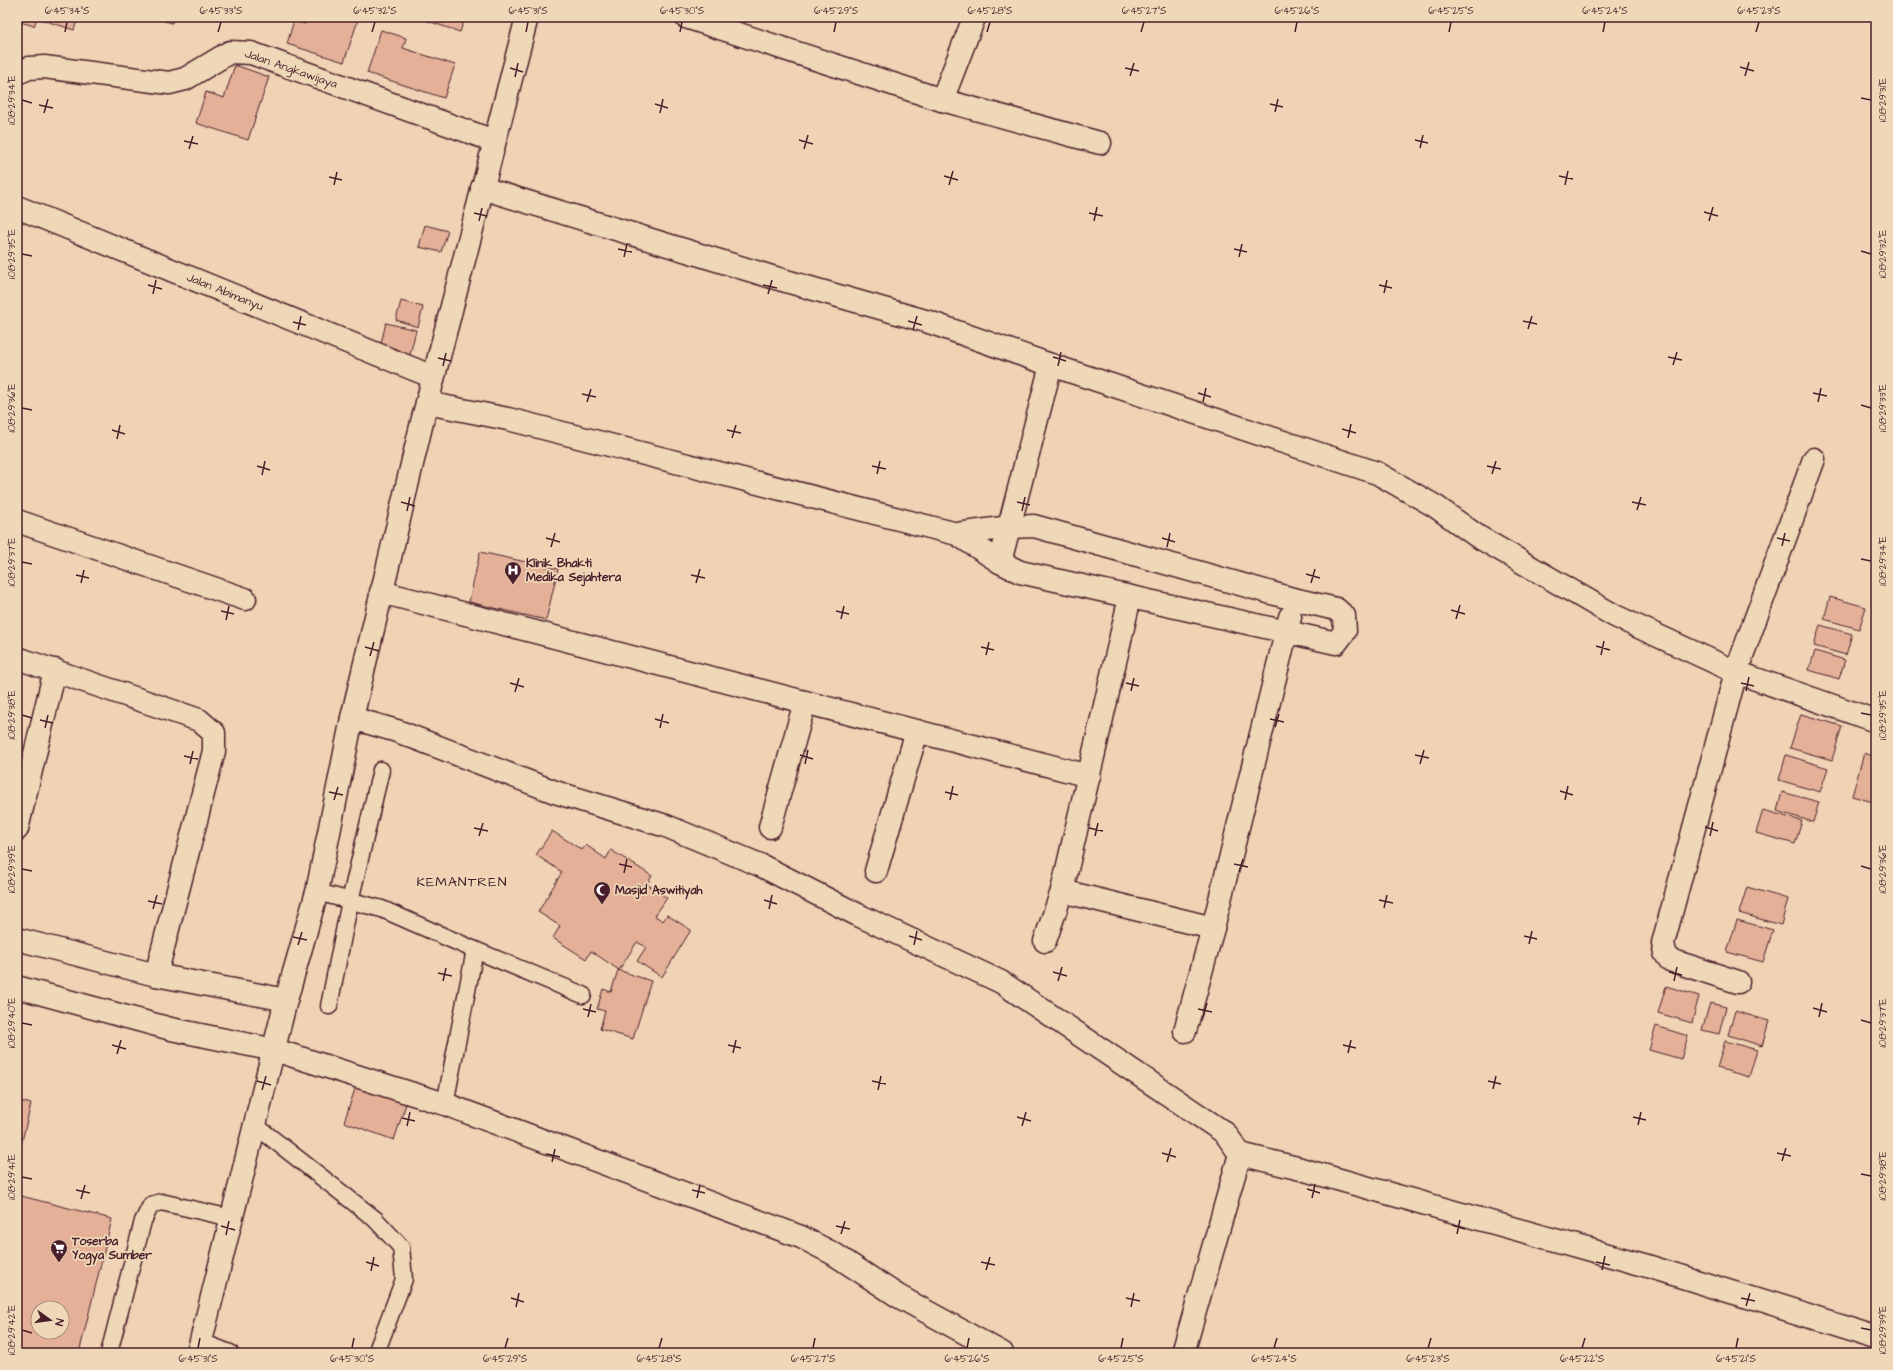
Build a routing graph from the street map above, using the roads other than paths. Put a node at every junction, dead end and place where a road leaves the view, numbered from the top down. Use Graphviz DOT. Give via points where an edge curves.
graph roads {
  1 [pos="527,17"];
  2 [pos="686,17"];
  3 [pos="974,18"];
  4 [pos="17,73"];
  5 [pos="942,100"];
  6 [pos="494,141"];
  7 [pos="1100,143"];
  8 [pos="482,188"];
  9 [pos="17,207"];
  10 [pos="1051,365"];
  11 [pos="433,377"];
  12 [pos="427,403"];
  13 [pos="1814,459"];
  14 [pos="17,521"];
  15 [pos="1010,526"];
  16 [pos="957,534"];
  17 [pos="1000,562"];
  18 [pos="382,592"];
  19 [pos="1130,597"];
  20 [pos="245,599"];
  21 [pos="1293,599"];
  22 [pos="1287,631"];
  23 [pos="17,658"];
  24 [pos="55,670"];
  25 [pos="1736,672"];
  26 [pos="805,702"];
  27 [pos="352,718"];
  28 [pos="1876,721"];
  29 [pos="917,731"];
  30 [pos="381,770"];
  31 [pos="1089,776"];
  32 [pos="770,827"];
  33 [pos="17,829"];
  34 [pos="876,871"];
  35 [pos="1062,891"];
  36 [pos="317,892"];
  37 [pos="350,901"];
  38 [pos="1213,928"];
  39 [pos="17,939"];
  40 [pos="1045,941"];
  41 [pos="475,950"];
  42 [pos="156,975"];
  43 [pos="1738,982"];
  44 [pos="17,987"];
  45 [pos="583,995"];
  46 [pos="286,1000"];
  47 [pos="329,1006"];
  48 [pos="1185,1031"];
  49 [pos="275,1050"];
  50 [pos="445,1104"];
  51 [pos="256,1126"];
  52 [pos="1240,1154"];
  53 [pos="231,1218"];
  54 [pos="1876,1337"];
  55 [pos="200,1348"];
  56 [pos="109,1353"];
  57 [pos="230,1353"];
  58 [pos="376,1353"];
  59 [pos="1002,1353"];
  60 [pos="1183,1353"];
  1 -- 6 [label="street"];
  2 -- 5 [label="street"];
  3 -- 5 [label="street"];
  4 -- 6 [label="street, Jalan Angkawijaya" via="29,68 44,67 170,83 185,79 230,52 242,51"];
  5 -- 7 [label="street"];
  6 -- 8 [label="street"];
  8 -- 10 [label="street" via="929,322"];
  8 -- 11 [label="street"];
  9 -- 11 [label="street, Jalan Abimanyu"];
  10 -- 15 [label="street"];
  10 -- 25 [label="street" via="1377,473 1435,506 1477,536 1614,616"];
  11 -- 12 [label="street"];
  12 -- 16 [label="street" via="508,419"];
  12 -- 18 [label="street"];
  13 -- 25 [label="street"];
  14 -- 20 [label="street"];
  15 -- 16 [label="street"];
  15 -- 17 [label="street"];
  15 -- 21 [label="street" via="1034,526"];
  16 -- 17 [label="street"];
  17 -- 19 [label="street" via="1020,572"];
  18 -- 26 [label="street"];
  18 -- 27 [label="street"];
  19 -- 22 [label="street"];
  19 -- 31 [label="street"];
  21 -- 22 [label="street"];
  21 -- 22 [label="street" via="1336,609 1344,616 1345,630 1336,643"];
  22 -- 38 [label="street"];
  23 -- 24 [label="street"];
  24 -- 33 [label="street"];
  24 -- 42 [label="street" via="199,720 214,733 214,751"];
  25 -- 28 [label="street"];
  25 -- 43 [label="street" via="1663,943 1664,953 1670,960"];
  26 -- 29 [label="street"];
  26 -- 32 [label="street"];
  27 -- 36 [label="street"];
  27 -- 52 [label="street" via="396,731 555,792 666,826 760,866 1001,982 1225,1133"];
  29 -- 31 [label="street"];
  29 -- 34 [label="street"];
  30 -- 37 [label="lane"];
  31 -- 35 [label="street"];
  35 -- 38 [label="street"];
  35 -- 40 [label="street"];
  36 -- 37 [label="lane"];
  36 -- 46 [label="street"];
  37 -- 41 [label="lane" via="382,908"];
  37 -- 47 [label="lane"];
  38 -- 48 [label="street"];
  39 -- 42 [label="street"];
  41 -- 45 [label="lane"];
  41 -- 50 [label="lane"];
  42 -- 46 [label="street"];
  44 -- 49 [label="street" via="171,1029"];
  46 -- 49 [label="street"];
  49 -- 50 [label="street"];
  49 -- 51 [label="street"];
  50 -- 59 [label="street" via="802,1237 834,1254 915,1306"];
  51 -- 53 [label="street"];
  51 -- 58 [label="lane" via="375,1219 401,1247 404,1279"];
  52 -- 54 [label="street" via="1644,1265"];
  52 -- 60 [label="street"];
  53 -- 55 [label="street"];
  53 -- 56 [label="lane" via="161,1202 151,1205 143,1221"];
  55 -- 57 [label="lane"];
}
